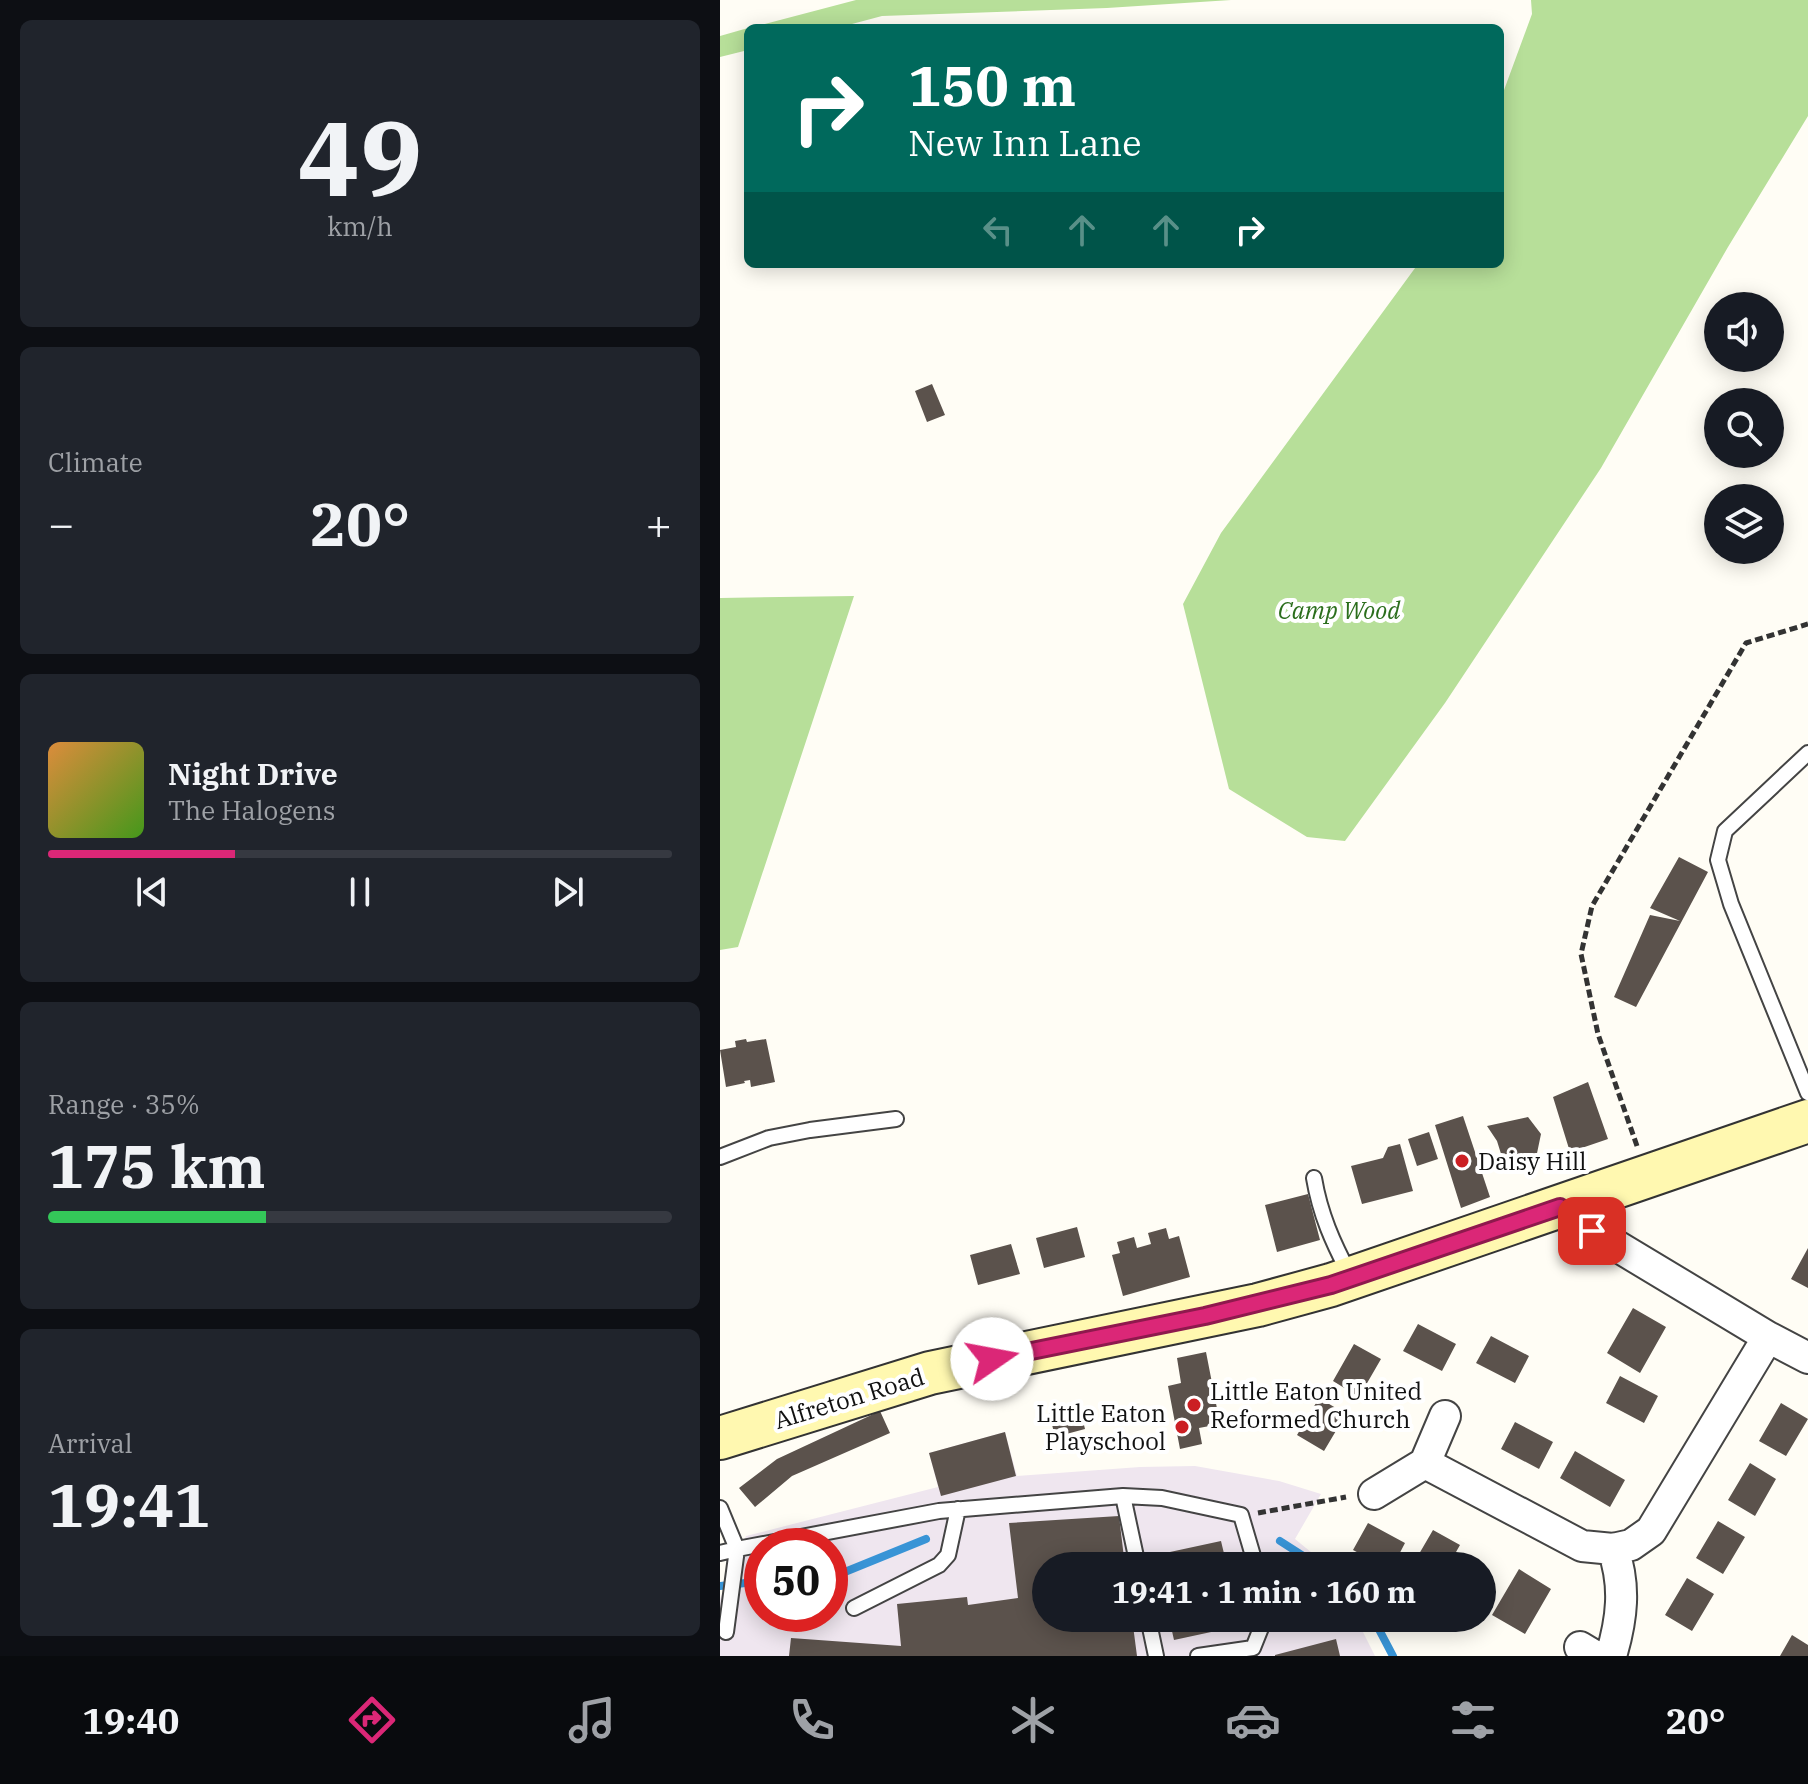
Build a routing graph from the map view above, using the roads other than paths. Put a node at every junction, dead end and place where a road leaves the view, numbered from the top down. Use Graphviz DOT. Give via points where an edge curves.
graph roads {
  1 [pos="1808,753"];
  2 [pos="1808,1093"];
  3 [pos="896,1119"];
  4 [pos="1808,1121"];
  5 [pos="720,1157"];
  6 [pos="1314,1178"];
  7 [pos="1560,1207"];
  8 [pos="1352,1279"];
  9 [pos="1768,1337"];
  10 [pos="1808,1358"];
  11 [pos="1445,1416"];
  12 [pos="720,1438"];
  13 [pos="1425,1463"];
  14 [pos="1374,1494"];
  15 [pos="1123,1496"];
  16 [pos="720,1508"];
  17 [pos="958,1509"];
  18 [pos="737,1549"];
  19 [pos="1613,1549"];
  20 [pos="1135,1552"];
  21 [pos="1252,1552"];
  22 [pos="720,1553"];
  23 [pos="854,1608"];
  24 [pos="726,1632"];
  25 [pos="1151,1632"];
  26 [pos="1259,1632"];
  27 [pos="1156,1656"];
  28 [pos="1198,1656"];
  29 [pos="1611,1656"];
  1 -- 2 [label="lane" via="1725,831 1718,860"];
  3 -- 5 [label="lane" via="769,1138"];
  4 -- 7 [label="main road, Alfreton Road"];
  6 -- 8 [label="lane" via="1319,1209"];
  7 -- 8 [label="main road, Alfreton Road"];
  7 -- 9 [label="street"];
  8 -- 12 [label="main road, Alfreton Road" via="1258,1305 930,1373"];
  9 -- 10 [label="street"];
  9 -- 19 [label="street" via="1651,1531 1631,1545"];
  11 -- 13 [label="street"];
  13 -- 14 [label="street"];
  13 -- 19 [label="street" via="1582,1546"];
  15 -- 17 [label="lane"];
  15 -- 20 [label="lane"];
  15 -- 21 [label="lane" via="1162,1498 1241,1515"];
  16 -- 18 [label="lane"];
  17 -- 18 [label="lane"];
  17 -- 23 [label="lane" via="948,1555 939,1565"];
  18 -- 22 [label="lane"];
  18 -- 24 [label="lane"];
  19 -- 29 [label="street" via="1622,1585 1620,1627"];
  25 -- 27 [label="lane"];
  26 -- 28 [label="lane" via="1253,1648"];
}
